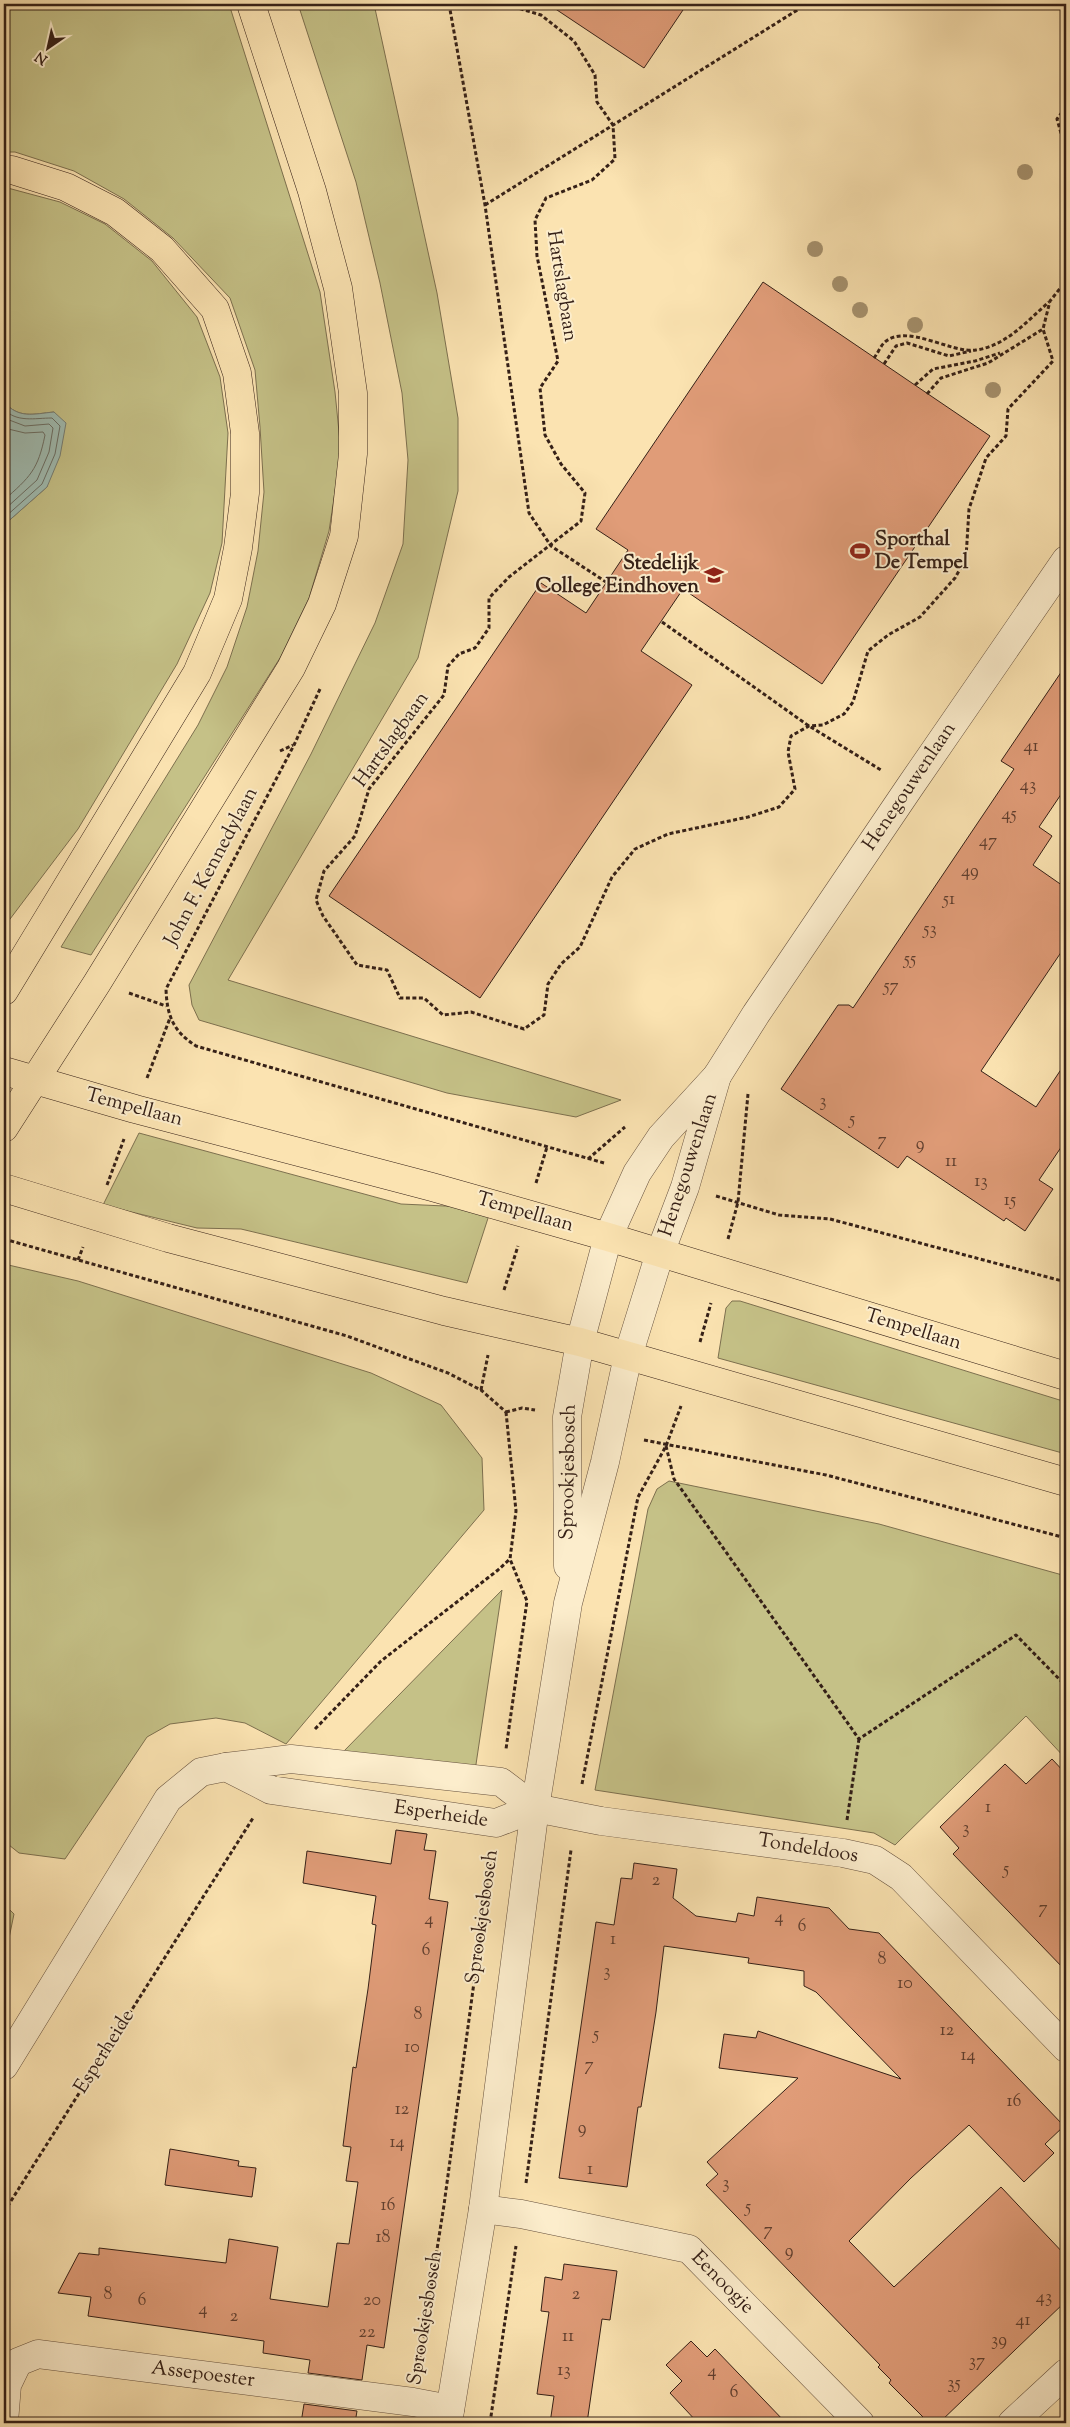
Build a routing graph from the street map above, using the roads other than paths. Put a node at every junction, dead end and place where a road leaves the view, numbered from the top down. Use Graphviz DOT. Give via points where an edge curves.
graph roads {
  1 [pos="251,4"];
  2 [pos="4,170"];
  3 [pos="1066,560"];
  4 [pos="4,991"];
  5 [pos="4,1071"];
  6 [pos="718,1076"];
  7 [pos="36,1080"];
  8 [pos="4,1128"];
  9 [pos="4,1188"];
  10 [pos="608,1237"];
  11 [pos="660,1253"];
  12 [pos="580,1342"];
  13 [pos="628,1356"];
  14 [pos="1066,1376"];
  15 [pos="1066,1482"];
  16 [pos="568,1603"];
  17 [pos="226,1767"];
  18 [pos="535,1808"];
  19 [pos="1066,2048"];
  20 [pos="4,2066"];
  21 [pos="482,2209"];
  22 [pos="1066,2373"];
  23 [pos="449,2416"];
  24 [pos="4,2422"];
  25 [pos="860,2423"];
  26 [pos="1012,2423"];
  1 -- 7 [label="main road" via="312,191 338,288 353,393 353,454 344,536 322,604 291,668"];
  2 -- 4 [label="main road" via="66,187 115,212 162,249 215,309 237,373 245,433 245,493 228,599 197,673"];
  3 -- 6 [label="street, Henegouwenlaan" via="756,1014"];
  5 -- 7 [label="main road, Tempellaan"];
  6 -- 10 [label="street, Henegouwenlaan" via="661,1137 637,1173"];
  6 -- 11 [label="street, Henegouwenlaan" via="685,1187"];
  7 -- 8 [label="main road"];
  7 -- 10 [label="main road, Tempellaan"];
  9 -- 12 [label="main road" via="168,1238 494,1323"];
  10 -- 11 [label="main road, Tempellaan"];
  10 -- 12 [label="street, Henegouwenlaan"];
  11 -- 13 [label="street, Henegouwenlaan"];
  11 -- 14 [label="main road, Tempellaan"];
  12 -- 13 [label="main road"];
  12 -- 16 [label="street, Sprookjesbosch" via="567,1416"];
  13 -- 15 [label="main road"];
  13 -- 16 [label="street, Sprookjesbosch" via="605,1462"];
  16 -- 18 [label="street, Sprookjesbosch"];
  17 -- 18 [label="street, Esperheide" via="271,1790 496,1823"];
  17 -- 18 [label="street, Esperheide" via="291,1758 501,1782"];
  17 -- 20 [label="street, Esperheide" via="201,1772 168,1799"];
  18 -- 19 [label="street, Tondeldoos" via="601,1821 875,1860 900,1877"];
  18 -- 21 [label="street, Sprookjesbosch"];
  21 -- 23 [label="street, Sprookjesbosch"];
  21 -- 25 [label="street, Eenoogje" via="690,2249"];
  22 -- 26 [label="street"];
  23 -- 24 [label="street, Assepoester" via="413,2402 38,2354 18,2362 7,2385"];
}
